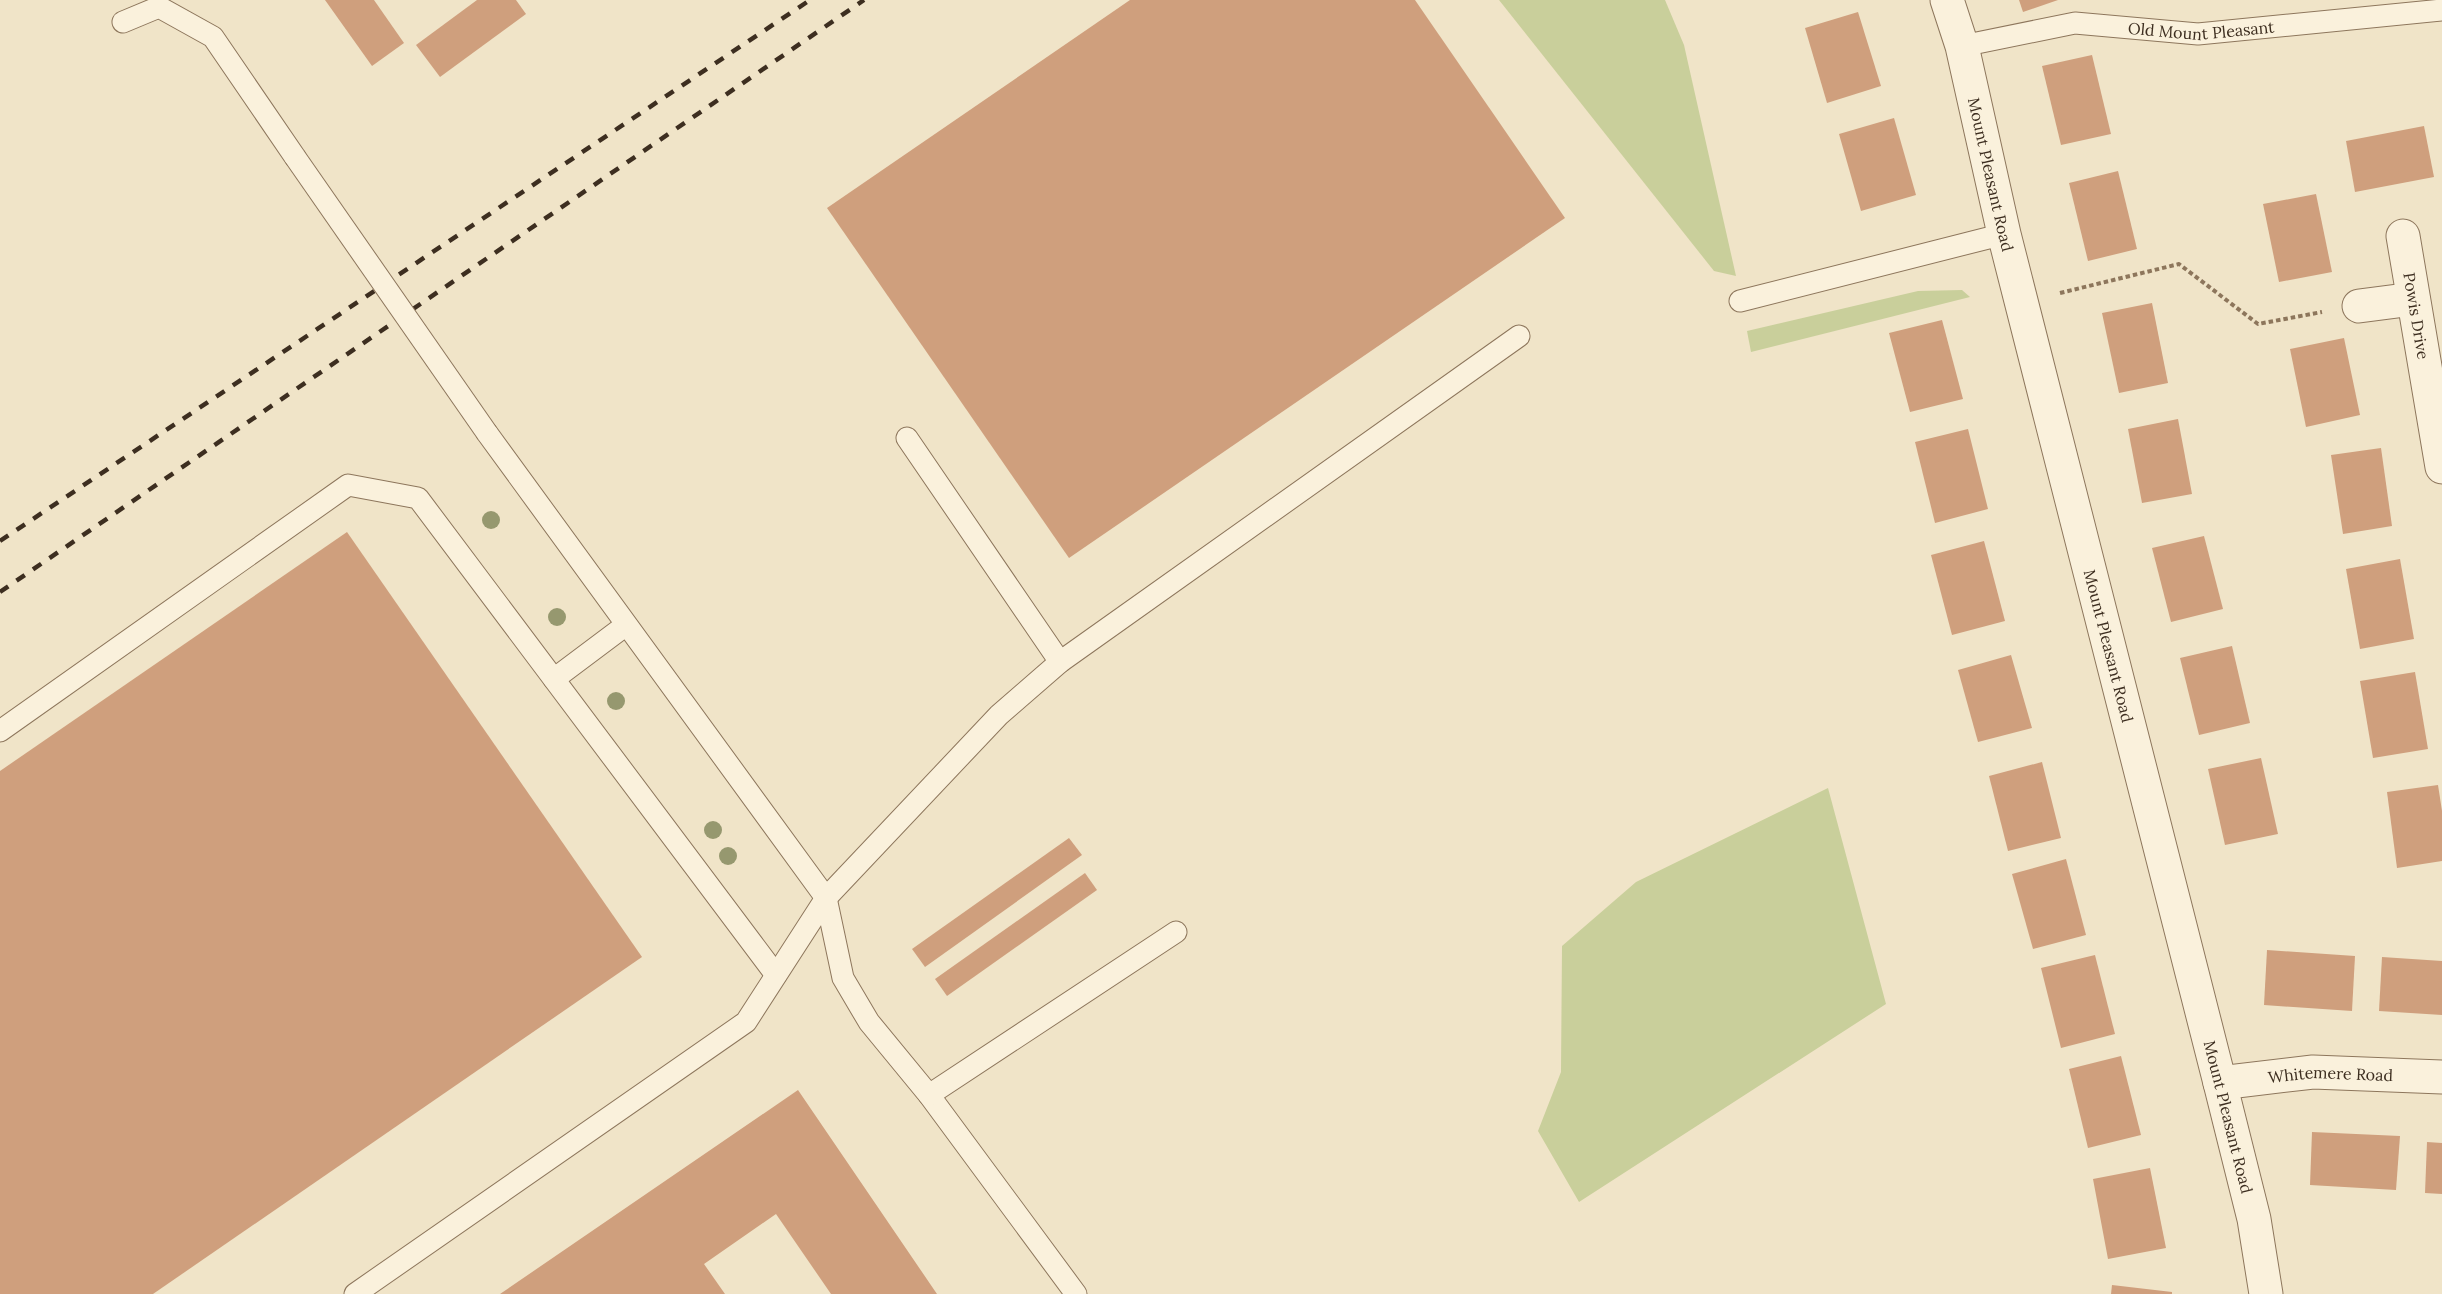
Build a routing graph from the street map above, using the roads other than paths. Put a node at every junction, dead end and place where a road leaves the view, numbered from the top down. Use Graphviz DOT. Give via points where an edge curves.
graph roads {
  1 [pos="1947,0"];
  2 [pos="2442,10"];
  3 [pos="123,22"];
  4 [pos="1962,46"];
  5 [pos="2004,234"];
  6 [pos="2403,236"];
  7 [pos="2413,299"];
  8 [pos="1740,301"];
  9 [pos="2359,306"];
  10 [pos="1519,336"];
  11 [pos="907,438"];
  12 [pos="2442,467"];
  13 [pos="626,625"];
  14 [pos="1060,662"];
  15 [pos="554,679"];
  16 [pos="0,731"];
  17 [pos="826,898"];
  18 [pos="1176,932"];
  19 [pos="776,975"];
  20 [pos="2442,1077"];
  21 [pos="2220,1083"];
  22 [pos="929,1095"];
  23 [pos="355,1294"];
  24 [pos="1076,1294"];
  25 [pos="2265,1294"];
  1 -- 4 [label="street, Mount Pleasant Road"];
  2 -- 4 [label="lane, Old Mount Pleasant" via="2198,34 2075,23"];
  3 -- 13 [label="lane, bridge" via="159,7 213,37 487,433"];
  4 -- 5 [label="street, Mount Pleasant Road"];
  5 -- 8 [label="lane"];
  5 -- 21 [label="street, Mount Pleasant Road"];
  6 -- 7 [label="street, Powis Drive"];
  7 -- 9 [label="street"];
  7 -- 12 [label="street, Powis Drive"];
  10 -- 14 [label="lane"];
  11 -- 14 [label="lane"];
  13 -- 15 [label="lane"];
  13 -- 17 [label="lane"];
  14 -- 17 [label="lane" via="999,715"];
  15 -- 16 [label="lane" via="418,498 348,485"];
  15 -- 19 [label="lane"];
  17 -- 19 [label="lane"];
  17 -- 22 [label="lane" via="843,978 869,1022"];
  18 -- 22 [label="lane"];
  19 -- 23 [label="lane" via="746,1022"];
  20 -- 21 [label="street, Whitemere Road" via="2313,1072"];
  21 -- 25 [label="street, Mount Pleasant Road" via="2253,1219"];
  22 -- 24 [label="lane"];
}
